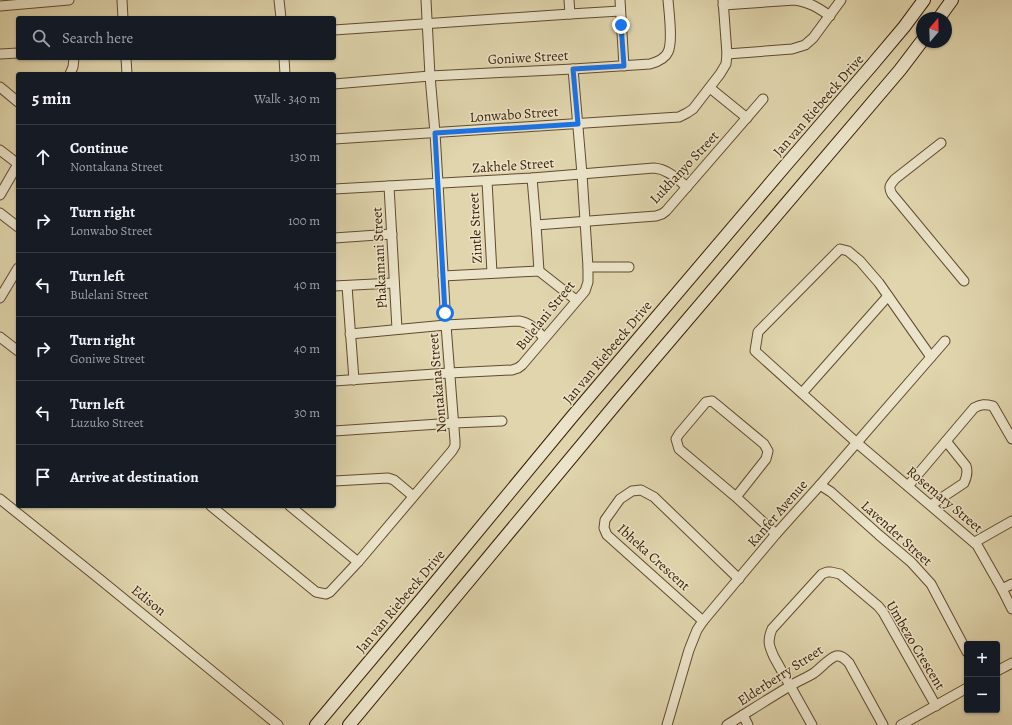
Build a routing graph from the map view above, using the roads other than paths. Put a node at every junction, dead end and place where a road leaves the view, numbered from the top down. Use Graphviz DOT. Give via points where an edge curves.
graph roads {
  1 [pos="69,0"];
  2 [pos="122,0"];
  3 [pos="279,0"];
  4 [pos="426,0"];
  5 [pos="569,0"];
  6 [pos="620,0"];
  7 [pos="668,0"];
  8 [pos="841,0"];
  9 [pos="924,0"];
  10 [pos="952,0"];
  11 [pos="723,2"];
  12 [pos="0,6"];
  13 [pos="620,11"];
  14 [pos="943,12"];
  15 [pos="570,14"];
  16 [pos="123,16"];
  17 [pos="281,16"];
  18 [pos="830,16"];
  19 [pos="427,23"];
  20 [pos="336,30"];
  21 [pos="916,48"];
  22 [pos="16,53"];
  23 [pos="0,54"];
  24 [pos="727,54"];
  25 [pos="74,60"];
  26 [pos="126,60"];
  27 [pos="284,60"];
  28 [pos="624,66"];
  29 [pos="573,69"];
  30 [pos="71,72"];
  31 [pos="128,72"];
  32 [pos="285,72"];
  33 [pos="430,76"];
  34 [pos="336,84"];
  35 [pos="0,87"];
  36 [pos="710,88"];
  37 [pos="763,99"];
  38 [pos="16,100"];
  39 [pos="747,118"];
  40 [pos="578,124"];
  41 [pos="435,133"];
  42 [pos="336,139"];
  43 [pos="940,143"];
  44 [pos="0,150"];
  45 [pos="16,162"];
  46 [pos="16,167"];
  47 [pos="582,174"];
  48 [pos="532,178"];
  49 [pos="487,181"];
  50 [pos="438,183"];
  51 [pos="389,186"];
  52 [pos="687,187"];
  53 [pos="336,189"];
  54 [pos="0,195"];
  55 [pos="0,213"];
  56 [pos="585,222"];
  57 [pos="16,225"];
  58 [pos="536,225"];
  59 [pos="392,234"];
  60 [pos="336,238"];
  61 [pos="588,267"];
  62 [pos="629,267"];
  63 [pos="16,271"];
  64 [pos="539,271"];
  65 [pos="492,273"];
  66 [pos="443,276"];
  67 [pos="964,280"];
  68 [pos="394,283"];
  69 [pos="336,286"];
  70 [pos="347,286"];
  71 [pos="888,296"];
  72 [pos="0,298"];
  73 [pos="576,300"];
  74 [pos="446,325"];
  75 [pos="397,329"];
  76 [pos="350,334"];
  77 [pos="0,337"];
  78 [pos="544,338"];
  79 [pos="945,341"];
  80 [pos="16,349"];
  81 [pos="931,357"];
  82 [pos="450,373"];
  83 [pos="354,380"];
  84 [pos="336,382"];
  85 [pos="802,393"];
  86 [pos="502,421"];
  87 [pos="454,423"];
  88 [pos="336,431"];
  89 [pos="1012,439"];
  90 [pos="946,441"];
  91 [pos="857,443"];
  92 [pos="336,481"];
  93 [pos="820,485"];
  94 [pos="908,486"];
  95 [pos="413,496"];
  96 [pos="736,497"];
  97 [pos="0,499"];
  98 [pos="931,505"];
  99 [pos="212,508"];
  100 [pos="292,508"];
  101 [pos="1012,521"];
  102 [pos="776,534"];
  103 [pos="975,542"];
  104 [pos="358,562"];
  105 [pos="739,579"];
  106 [pos="1012,584"];
  107 [pos="1002,589"];
  108 [pos="1012,609"];
  109 [pos="704,621"];
  110 [pos="964,646"];
  111 [pos="1012,663"];
  112 [pos="1000,670"];
  113 [pos="790,686"];
  114 [pos="964,690"];
  115 [pos="936,706"];
  116 [pos="743,715"];
  117 [pos="278,725"];
  118 [pos="316,725"];
  119 [pos="349,725"];
  120 [pos="667,725"];
  121 [pos="727,725"];
  122 [pos="748,725"];
  123 [pos="812,725"];
  124 [pos="883,725"];
  125 [pos="901,725"];
  1 -- 12 [label="street"];
  2 -- 16 [label="street"];
  3 -- 17 [label="street"];
  4 -- 19 [label="street, Nontakana Street"];
  5 -- 15 [label="street"];
  6 -- 13 [label="street"];
  7 -- 28 [label="street, Goniwe Street" via="668,52 650,64"];
  8 -- 18 [label="street"];
  9 -- 118 [label="main road, Jan van Riebeeck Drive" via="904,27 571,418"];
  10 -- 14 [label="main road"];
  11 -- 18 [label="street" via="795,0 815,6"];
  11 -- 24 [label="street, Lonwabo Street"];
  13 -- 15 [label="street"];
  13 -- 28 [label="street"];
  15 -- 19 [label="street"];
  18 -- 24 [label="street" via="805,45 792,49"];
  19 -- 20 [label="street"];
  19 -- 33 [label="street, Nontakana Street"];
  21 -- 119 [label="main road"];
  22 -- 23 [label="street"];
  24 -- 36 [label="street, Lonwabo Street" via="726,64"];
  25 -- 30 [label="street"];
  26 -- 31 [label="street"];
  27 -- 32 [label="street"];
  28 -- 29 [label="street, Goniwe Street"];
  29 -- 33 [label="street, Goniwe Street"];
  29 -- 40 [label="street, Bulelani Street"];
  33 -- 34 [label="street, Goniwe Street"];
  33 -- 41 [label="street, Nontakana Street"];
  35 -- 38 [label="street"];
  36 -- 39 [label="street"];
  36 -- 40 [label="street, Lonwabo Street" via="693,109 679,117"];
  37 -- 39 [label="street, Lukhanyo Street"];
  39 -- 52 [label="street, Lukhanyo Street"];
  40 -- 41 [label="street, Lonwabo Street"];
  40 -- 47 [label="street, Bulelani Street"];
  41 -- 42 [label="street, Lonwabo Street"];
  41 -- 50 [label="street, Nontakana Street"];
  43 -- 67 [label="street" via="895,179 890,185 890,190"];
  44 -- 45 [label="street"];
  46 -- 54 [label="street"];
  47 -- 48 [label="street, Zakhele Street"];
  47 -- 52 [label="street, Zakhele Street" via="658,168 668,172"];
  47 -- 56 [label="street, Bulelani Street"];
  48 -- 49 [label="street, Zakhele Street"];
  48 -- 58 [label="street"];
  49 -- 50 [label="street, Zakhele Street"];
  49 -- 65 [label="street, Zintle Street"];
  50 -- 51 [label="street, Zakhele Street"];
  50 -- 66 [label="street, Nontakana Street"];
  51 -- 53 [label="street, Zakhele Street"];
  51 -- 59 [label="street, Phakamani Street"];
  52 -- 56 [label="street, Lukhanyo Street" via="662,214"];
  55 -- 57 [label="street"];
  56 -- 58 [label="street, Lukhanyo Street"];
  56 -- 61 [label="street, Bulelani Street"];
  58 -- 64 [label="street"];
  59 -- 60 [label="street"];
  59 -- 68 [label="street, Phakamani Street"];
  61 -- 62 [label="street"];
  61 -- 73 [label="street, Bulelani Street" via="588,282"];
  63 -- 72 [label="street"];
  64 -- 65 [label="street"];
  64 -- 73 [label="street"];
  65 -- 66 [label="street"];
  66 -- 74 [label="street, Nontakana Street"];
  68 -- 70 [label="street"];
  68 -- 75 [label="street, Phakamani Street"];
  69 -- 70 [label="street"];
  70 -- 76 [label="street"];
  71 -- 81 [label="street"];
  71 -- 85 [label="street"];
  71 -- 85 [label="street, Rosemary Street" via="860,261 848,251 840,249 758,332 755,351"];
  73 -- 78 [label="street, Bulelani Street"];
  74 -- 75 [label="street"];
  74 -- 78 [label="street" via="525,322"];
  74 -- 82 [label="street, Nontakana Street"];
  75 -- 76 [label="street"];
  76 -- 83 [label="street"];
  77 -- 80 [label="street"];
  78 -- 82 [label="street, Bulelani Street" via="518,368"];
  79 -- 81 [label="street, Kanfer Avenue"];
  81 -- 91 [label="street, Kanfer Avenue"];
  82 -- 83 [label="street, Bulelani Street"];
  82 -- 87 [label="street, Nontakana Street"];
  83 -- 84 [label="street, Bulelani Street"];
  85 -- 91 [label="street, Rosemary Street"];
  86 -- 87 [label="street"];
  87 -- 88 [label="street"];
  87 -- 95 [label="street, Nontakana Street" via="455,446"];
  89 -- 90 [label="street" via="993,406 981,404 974,408"];
  90 -- 94 [label="street"];
  90 -- 98 [label="street" via="966,466 967,477 964,482"];
  91 -- 93 [label="street, Kanfer Avenue"];
  91 -- 94 [label="street, Rosemary Street"];
  92 -- 95 [label="street" via="388,478"];
  93 -- 102 [label="street, Kanfer Avenue"];
  93 -- 110 [label="street, Lavender Street" via="911,562 931,584"];
  94 -- 98 [label="street, Rosemary Street"];
  95 -- 104 [label="street, Nontakana Street"];
  96 -- 96 [label="street" via="679,449 676,439 706,402 712,401 764,444 768,451 766,459"];
  96 -- 102 [label="street"];
  97 -- 117 [label="street, Edison"];
  98 -- 103 [label="street, Rosemary Street"];
  99 -- 104 [label="street, Nontakana Street" via="316,592 330,592"];
  100 -- 104 [label="street"];
  101 -- 103 [label="street"];
  102 -- 105 [label="street, Kanfer Avenue"];
  103 -- 107 [label="street, Rosemary Street"];
  105 -- 109 [label="street, Kanfer Avenue"];
  105 -- 109 [label="street, Ibheka Crescent" via="654,497 641,490 632,491 620,499 605,520 604,528 607,535"];
  106 -- 107 [label="street"];
  107 -- 108 [label="street, Rosemary Street"];
  109 -- 120 [label="street, Kanfer Avenue" via="689,650"];
  111 -- 112 [label="street"];
  113 -- 115 [label="street, Umbezo Crescent" via="770,648 769,635 822,574 831,572 840,574 883,612"];
  113 -- 116 [label="street, Elderberry Street"];
  113 -- 123 [label="street, Umbezo Crescent"];
  113 -- 124 [label="street, Elderberry Street" via="813,674 834,657 844,658"];
  114 -- 115 [label="street"];
  115 -- 125 [label="street"];
  116 -- 121 [label="street, Elderberry Street"];
  116 -- 122 [label="street"];
}
